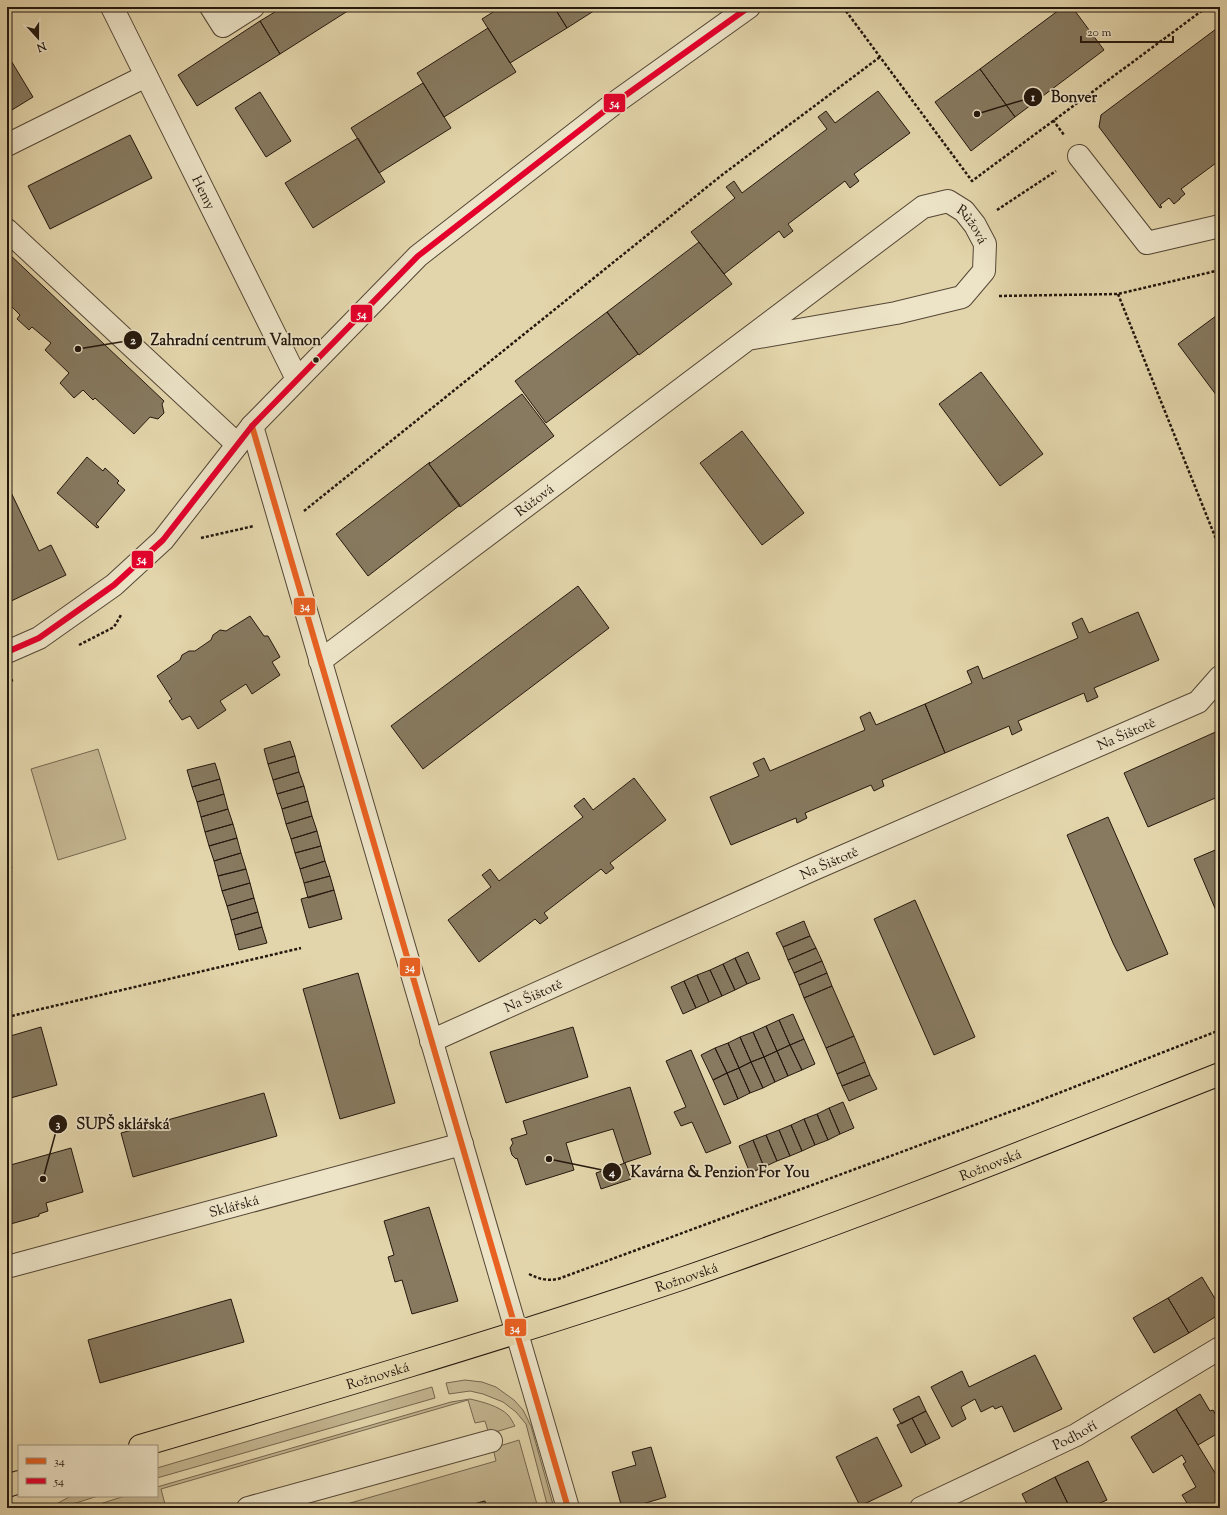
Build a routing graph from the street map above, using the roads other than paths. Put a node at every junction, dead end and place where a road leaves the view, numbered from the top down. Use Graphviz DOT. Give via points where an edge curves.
graph roads {
  1 [pos="112,7"];
  2 [pos="211,7"];
  3 [pos="253,7"];
  4 [pos="749,7"];
  5 [pos="146,76"];
  6 [pos="7,145"];
  7 [pos="1079,156"];
  8 [pos="1220,226"];
  9 [pos="7,230"];
  10 [pos="748,339"];
  11 [pos="297,379"];
  12 [pos="252,426"];
  13 [pos="237,444"];
  14 [pos="7,652"];
  15 [pos="320,660"];
  16 [pos="1220,677"];
  17 [pos="431,1041"];
  18 [pos="1220,1074"];
  19 [pos="462,1144"];
  20 [pos="7,1267"];
  21 [pos="517,1333"];
  22 [pos="1220,1348"];
  23 [pos="491,1441"];
  24 [pos="143,1445"];
  25 [pos="18,1482"];
  26 [pos="7,1486"];
  27 [pos="248,1508"];
  28 [pos="568,1508"];
  29 [pos="921,1508"];
  1 -- 5 [label="street, Hemy"];
  2 -- 3 [label="street" via="223,26"];
  4 -- 11 [label="street" via="616,102 418,256"];
  5 -- 6 [label="street"];
  5 -- 11 [label="street, Hemy"];
  7 -- 8 [label="street" via="1147,243"];
  9 -- 13 [label="street"];
  10 -- 10 [label="street, Růžová" via="896,313 962,296 984,271 985,244 964,211 948,201 923,207"];
  10 -- 15 [label="street, Růžová"];
  11 -- 12 [label="street"];
  12 -- 13 [label="street"];
  12 -- 15 [label="street"];
  13 -- 14 [label="street" via="163,540 114,586 40,638"];
  15 -- 17 [label="street"];
  16 -- 17 [label="street, Na Šištotě" via="1198,702 814,869"];
  17 -- 19 [label="street"];
  18 -- 21 [label="main road, Rožnovská" via="906,1197 686,1277"];
  19 -- 20 [label="street, Sklářská"];
  19 -- 21 [label="street"];
  21 -- 24 [label="main road, Rožnovská"];
  21 -- 28 [label="street"];
  22 -- 29 [label="street, Podhoří" via="1076,1435"];
  23 -- 27 [label="street"];
  25 -- 26 [label="main road"];
}
